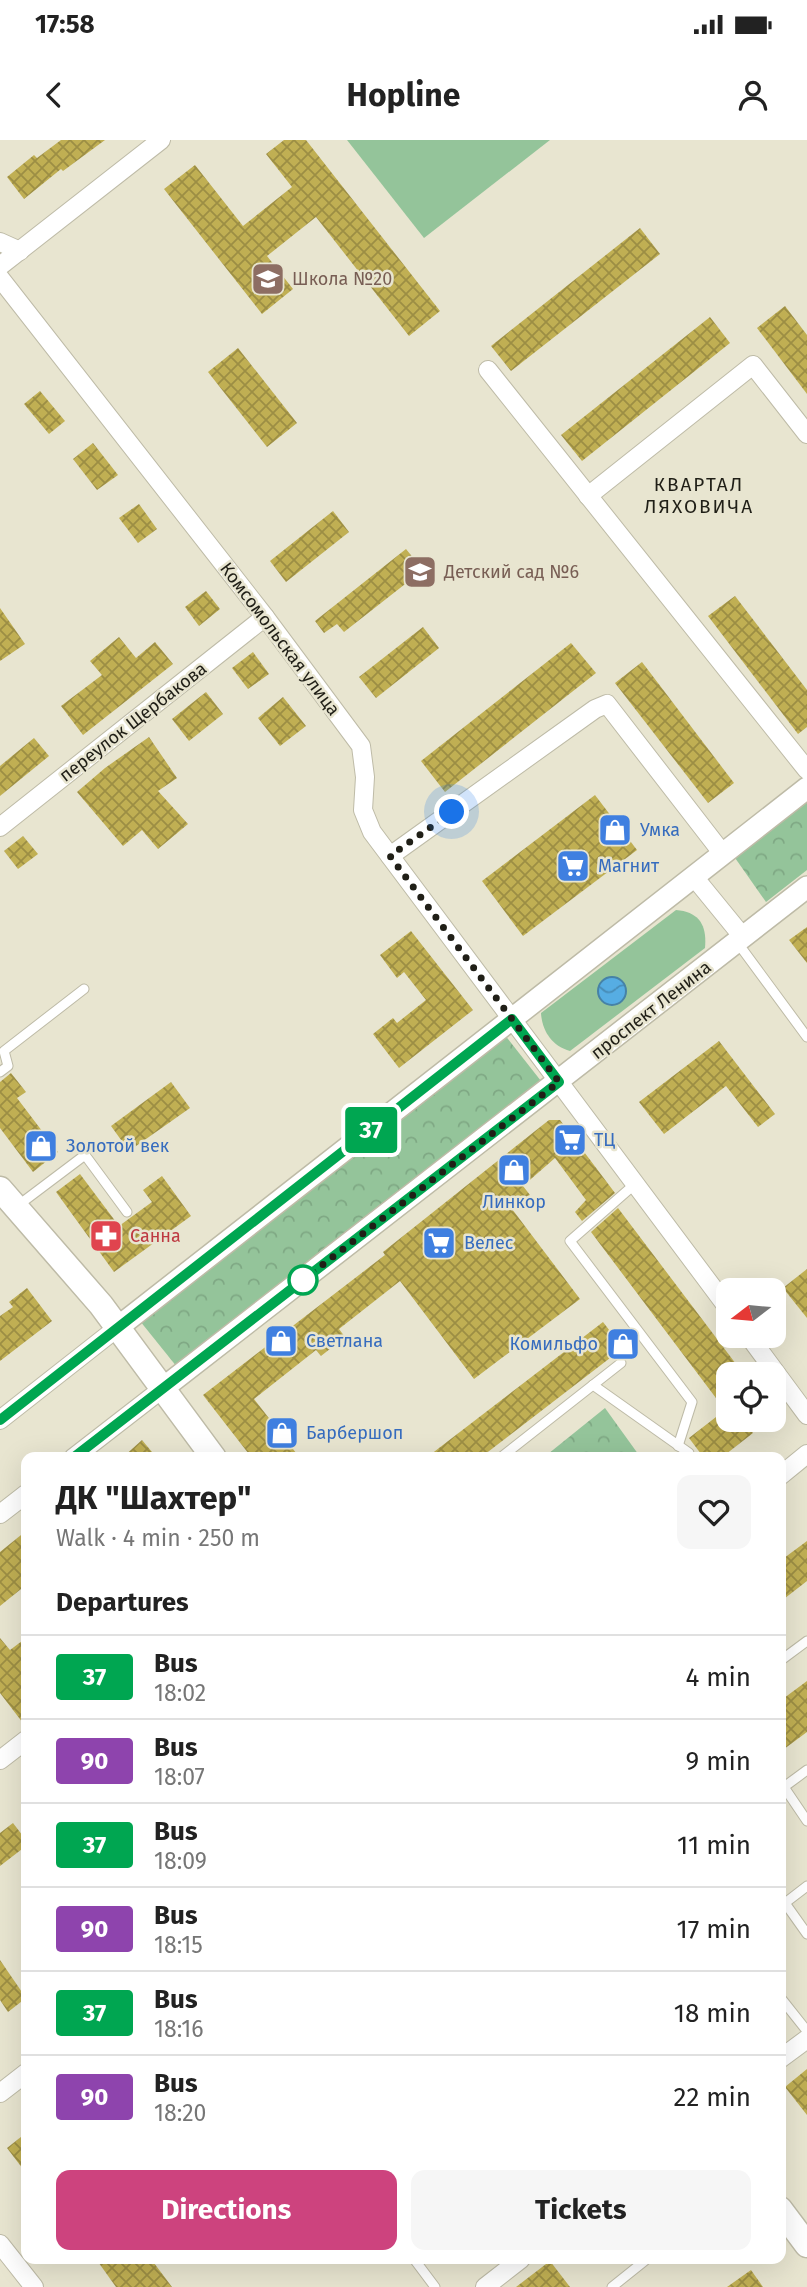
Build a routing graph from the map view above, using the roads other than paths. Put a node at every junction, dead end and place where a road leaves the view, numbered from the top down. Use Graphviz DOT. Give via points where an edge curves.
graph roads {
  1 [pos="162,140"];
  2 [pos="0,242"];
  3 [pos="20,251"];
  4 [pos="0,266"];
  5 [pos="0,278"];
  6 [pos="488,370"];
  7 [pos="807,434"];
  8 [pos="588,496"];
  9 [pos="265,617"];
  10 [pos="807,770"];
  11 [pos="807,788"];
  12 [pos="0,827"];
  13 [pos="723,854"];
  14 [pos="390,856"];
  15 [pos="694,877"];
  16 [pos="807,887"];
  17 [pos="740,940"];
  18 [pos="84,989"];
  19 [pos="512,1019"];
  20 [pos="807,1037"];
  21 [pos="0,1072"];
  22 [pos="559,1082"];
  23 [pos="635,1184"];
  24 [pos="7,1198"];
  25 [pos="127,1212"];
  26 [pos="716,1292"];
  27 [pos="117,1328"];
  28 [pos="758,1348"];
  29 [pos="621,1363"];
  30 [pos="593,1385"];
  31 [pos="162,1389"];
  32 [pos="807,1415"];
  33 [pos="0,1420"];
  34 [pos="678,1446"];
  35 [pos="81,1452"];
  36 [pos="209,1452"];
  37 [pos="508,1452"];
  38 [pos="684,1452"];
  39 [pos="807,1454"];
  40 [pos="786,1471"];
  41 [pos="21,1498"];
  42 [pos="0,1514"];
  43 [pos="807,1640"];
  44 [pos="786,1656"];
  45 [pos="21,1744"];
  46 [pos="0,1760"];
  47 [pos="807,1770"];
  48 [pos="786,1786"];
  49 [pos="786,1790"];
  50 [pos="807,1821"];
  51 [pos="807,1886"];
  52 [pos="786,1902"];
  53 [pos="786,1904"];
  54 [pos="807,1934"];
  55 [pos="786,2005"];
  56 [pos="807,2031"];
  57 [pos="807,2039"];
  58 [pos="786,2055"];
  59 [pos="21,2077"];
  60 [pos="0,2093"];
  61 [pos="786,2217"];
  62 [pos="807,2245"];
  63 [pos="2,2250"];
  64 [pos="418,2264"];
  65 [pos="515,2264"];
  66 [pos="641,2264"];
  67 [pos="34,2287"];
  68 [pos="435,2287"];
  69 [pos="485,2287"];
  70 [pos="612,2287"];
  1 -- 3 [label="street"];
  2 -- 3 [label="street"];
  3 -- 4 [label="street"];
  5 -- 9 [label="street, Комсомольская улица"];
  6 -- 8 [label="street"];
  7 -- 8 [label="street" via="752,365"];
  8 -- 10 [label="street"];
  9 -- 12 [label="street, переулок Щербакова"];
  9 -- 14 [label="street, Комсомольская улица" via="360,746 365,777 363,810"];
  11 -- 13 [label="street"];
  13 -- 14 [label="street" via="607,704"];
  13 -- 15 [label="street"];
  14 -- 19 [label="street, Комсомольская улица"];
  15 -- 17 [label="street"];
  15 -- 19 [label="street"];
  16 -- 17 [label="street, проспект Ленина"];
  17 -- 20 [label="lane"];
  17 -- 22 [label="street, проспект Ленина"];
  18 -- 21 [label="lane" via="4,1051 8,1066"];
  19 -- 22 [label="street"];
  19 -- 27 [label="street"];
  22 -- 23 [label="street"];
  22 -- 31 [label="street, проспект Ленина"];
  23 -- 26 [label="street"];
  23 -- 34 [label="lane" via="570,1241 692,1402"];
  24 -- 25 [label="lane" via="85,1155"];
  24 -- 27 [label="main road"];
  27 -- 31 [label="main road"];
  27 -- 33 [label="street"];
  28 -- 32 [label="street"];
  29 -- 30 [label="lane"];
  30 -- 34 [label="lane"];
  30 -- 37 [label="lane"];
  31 -- 35 [label="street, проспект Ленина"];
  31 -- 36 [label="main road"];
  34 -- 38 [label="lane"];
  39 -- 40 [label="street"];
  41 -- 42 [label="street"];
  43 -- 44 [label="lane"];
  45 -- 46 [label="street"];
  47 -- 48 [label="lane"];
  49 -- 50 [label="lane"];
  51 -- 52 [label="lane"];
  53 -- 54 [label="lane"];
  55 -- 56 [label="lane"];
  57 -- 58 [label="street"];
  59 -- 60 [label="street"];
  61 -- 62 [label="main road"];
  63 -- 67 [label="street"];
  64 -- 68 [label="lane"];
  65 -- 69 [label="street"];
  66 -- 70 [label="lane"];
}
